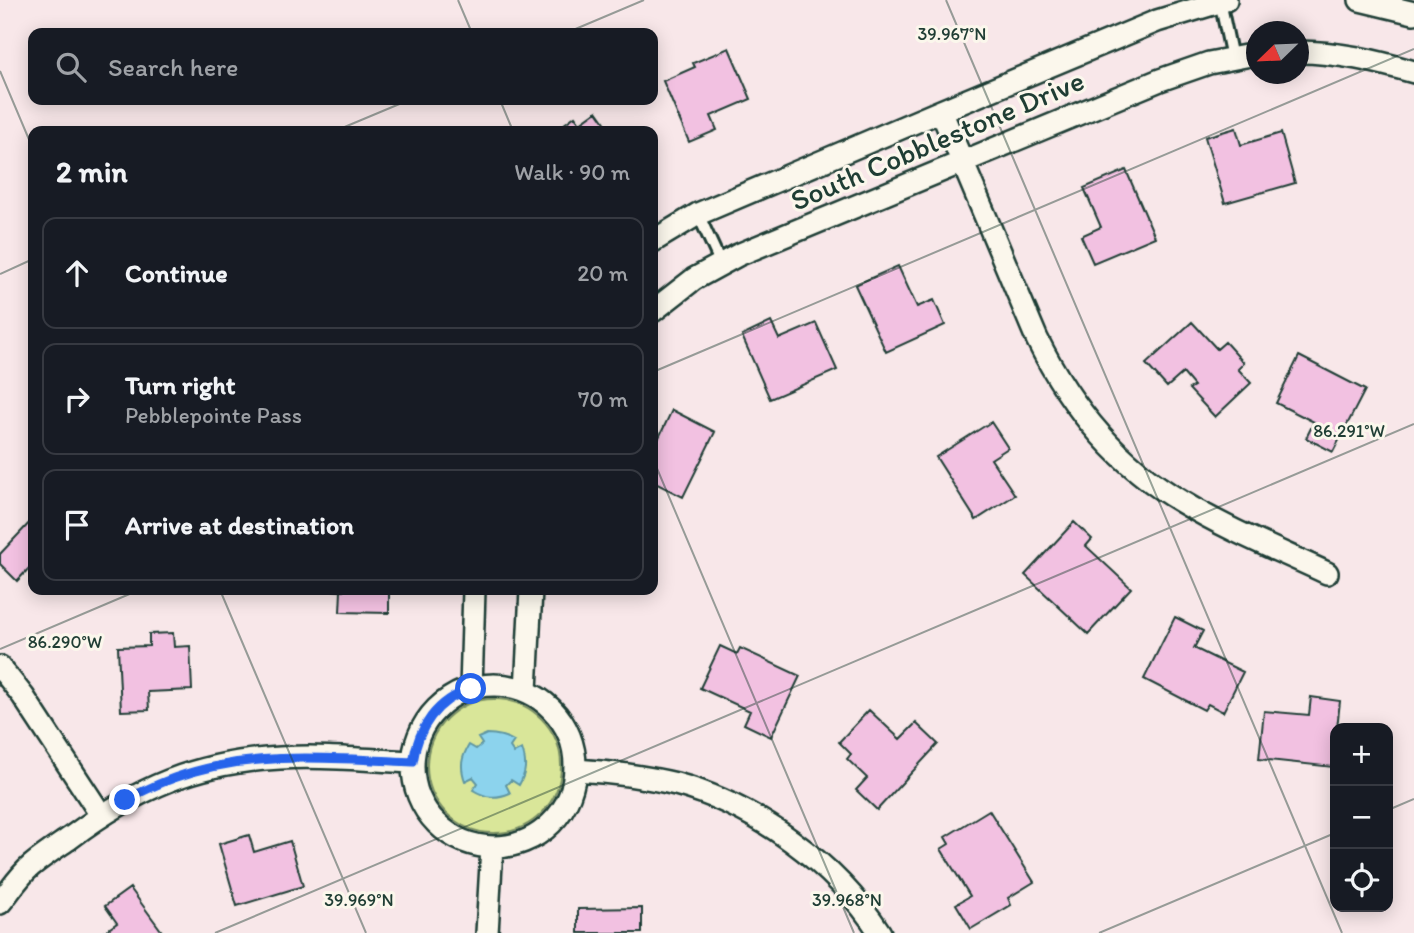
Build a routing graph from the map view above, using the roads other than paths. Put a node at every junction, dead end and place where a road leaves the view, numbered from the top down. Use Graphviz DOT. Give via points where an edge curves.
graph roads {
  1 [pos="1226,0"];
  2 [pos="1360,0"];
  3 [pos="1220,1"];
  4 [pos="1414,13"];
  5 [pos="1309,52"];
  6 [pos="1246,56"];
  7 [pos="1232,58"];
  8 [pos="1414,72"];
  9 [pos="941,111"];
  10 [pos="962,161"];
  11 [pos="698,214"];
  12 [pos="658,238"];
  13 [pos="721,264"];
  14 [pos="658,307"];
  15 [pos="1327,573"];
  16 [pos="474,595"];
  17 [pos="531,595"];
  18 [pos="0,667"];
  19 [pos="471,689"];
  20 [pos="526,691"];
  21 [pos="413,762"];
  22 [pos="575,770"];
  23 [pos="101,815"];
  24 [pos="492,847"];
  25 [pos="0,903"];
  26 [pos="487,933"];
  27 [pos="880,933"];
  1 -- 3 [label="street, South Cobblestone Drive"];
  2 -- 4 [label="street"];
  3 -- 7 [label="lane"];
  3 -- 9 [label="street, South Cobblestone Drive" via="1157,20"];
  5 -- 8 [label="street"];
  6 -- 7 [label="street, South Cobblestone Drive"];
  7 -- 10 [label="street, South Cobblestone Drive" via="1160,80"];
  9 -- 10 [label="street"];
  9 -- 11 [label="street, South Cobblestone Drive"];
  10 -- 13 [label="street, South Cobblestone Drive"];
  10 -- 15 [label="street" via="1037,340 1071,399 1105,439 1181,502"];
  11 -- 12 [label="street, South Cobblestone Drive"];
  11 -- 13 [label="lane"];
  13 -- 14 [label="street, South Cobblestone Drive"];
  16 -- 19 [label="street"];
  17 -- 20 [label="street"];
  18 -- 23 [label="street"];
  19 -- 20 [label="street" via="497,685"];
  19 -- 21 [label="street" via="432,713 421,730"];
  20 -- 22 [label="street" via="549,706 566,728"];
  21 -- 23 [label="street" via="300,757 240,762 174,778"];
  21 -- 24 [label="street" via="420,799 438,825 464,842"];
  22 -- 24 [label="street" via="568,802 551,825 517,845"];
  22 -- 27 [label="street" via="677,784 748,813 828,871"];
  23 -- 25 [label="street" via="29,867"];
  24 -- 26 [label="street"];
}
